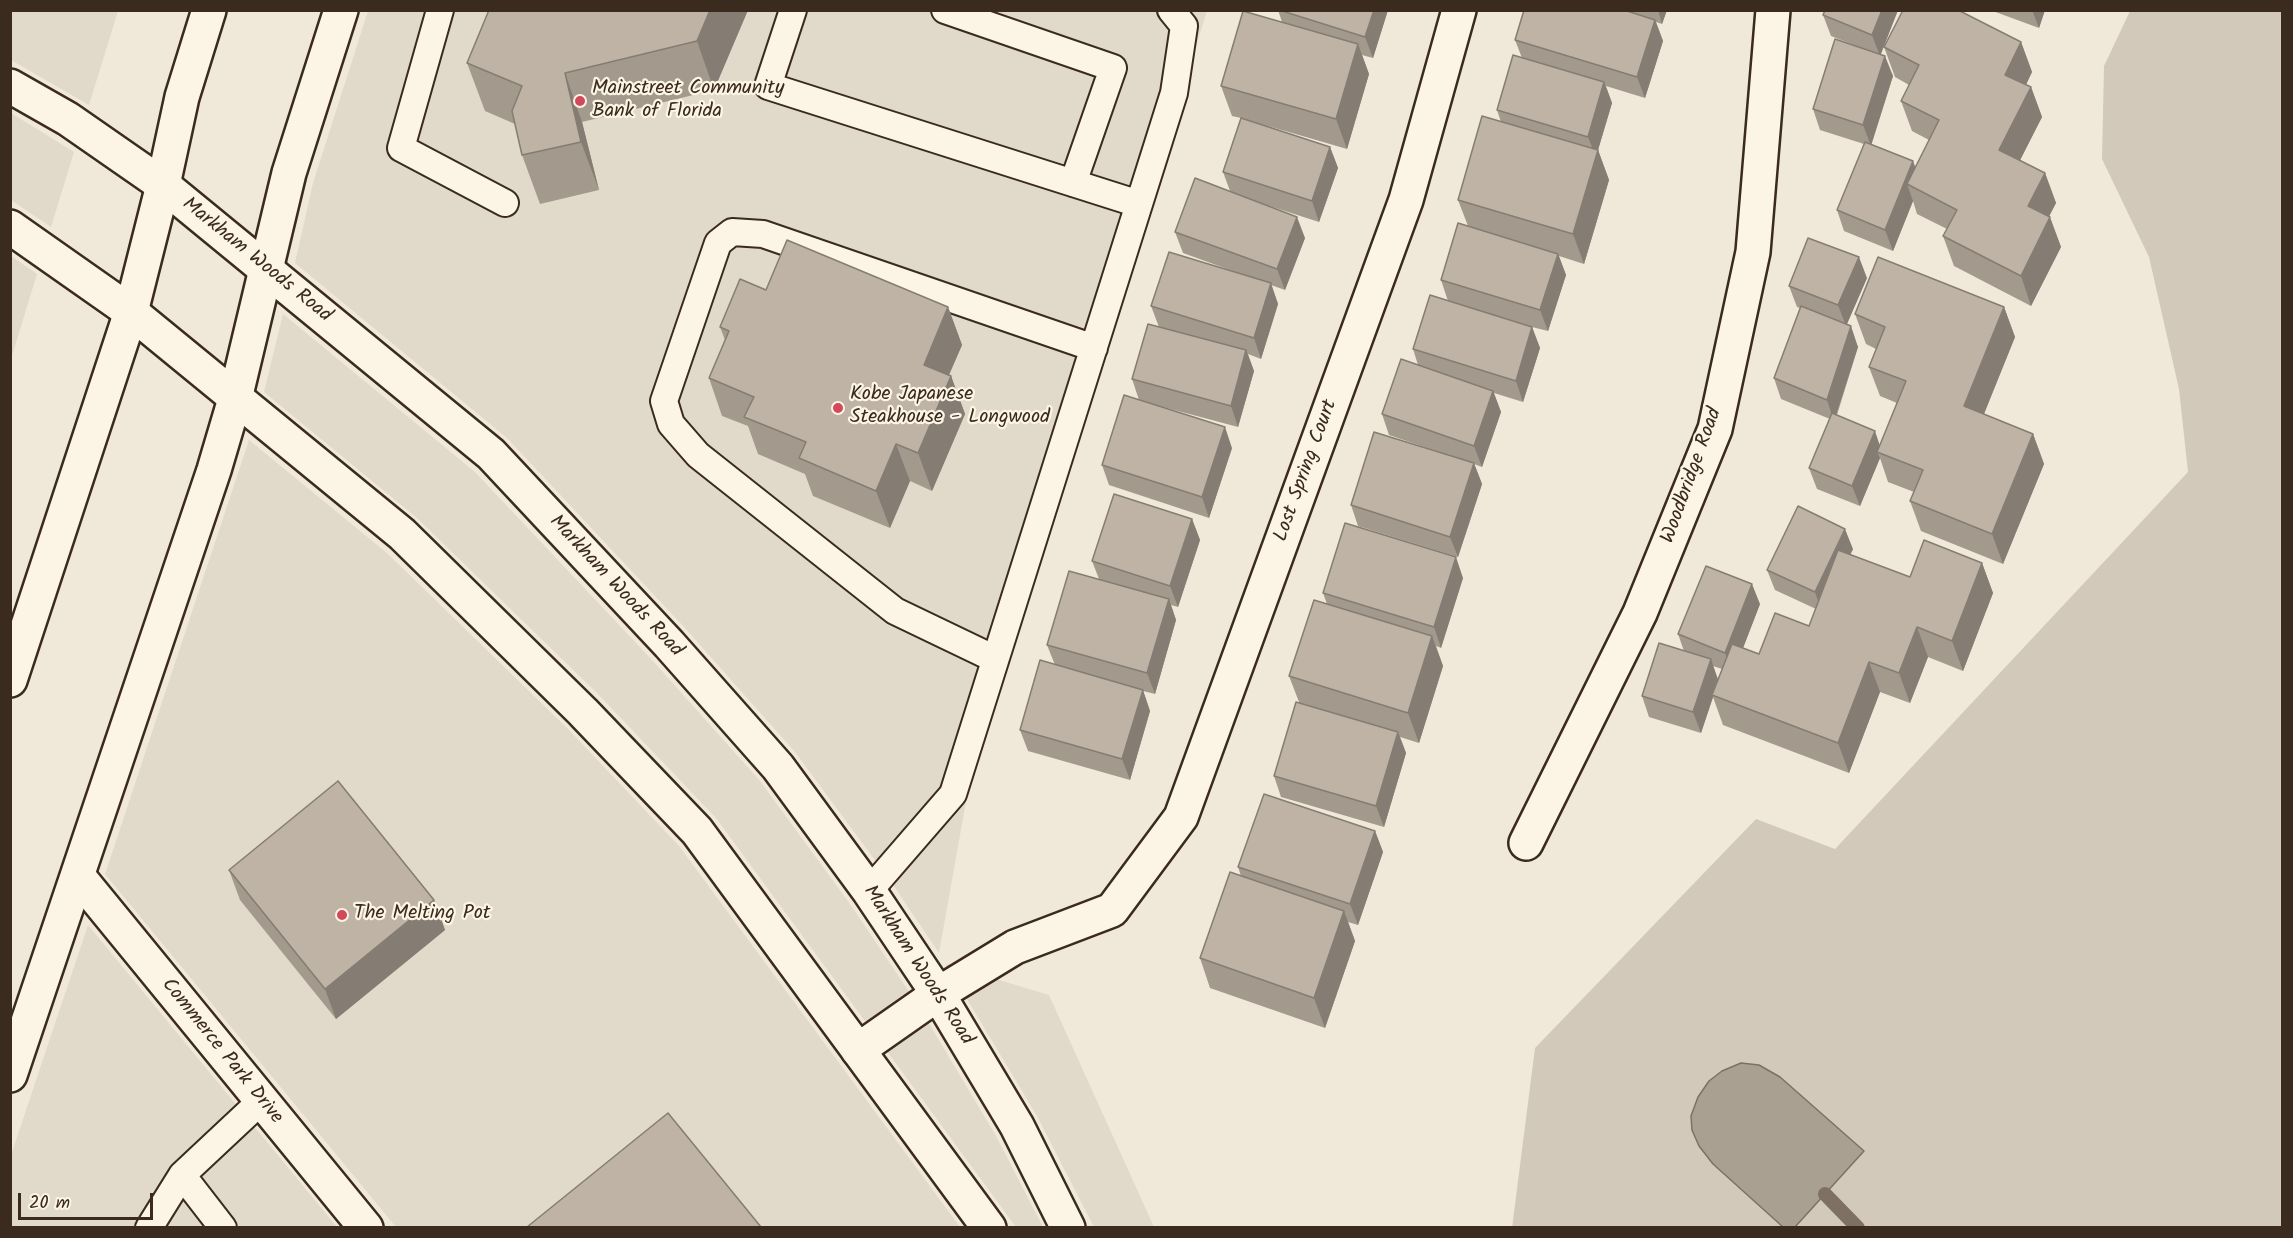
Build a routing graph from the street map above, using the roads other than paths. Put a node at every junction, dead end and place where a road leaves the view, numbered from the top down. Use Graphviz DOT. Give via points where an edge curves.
graph roads {
  1 [pos="209,10"];
  2 [pos="341,10"];
  3 [pos="440,10"];
  4 [pos="793,10"];
  5 [pos="945,10"];
  6 [pos="1171,10"];
  7 [pos="1459,10"];
  8 [pos="1773,10"];
  9 [pos="10,86"];
  10 [pos="1073,183"];
  11 [pos="163,185"];
  12 [pos="505,203"];
  13 [pos="1139,204"];
  14 [pos="10,227"];
  15 [pos="267,271"];
  16 [pos="130,312"];
  17 [pos="1094,348"];
  18 [pos="235,399"];
  19 [pos="995,659"];
  20 [pos="10,680"];
  21 [pos="1526,843"];
  22 [pos="78,876"];
  23 [pos="869,891"];
  24 [pos="938,993"];
  25 [pos="858,1050"];
  26 [pos="10,1076"];
  27 [pos="261,1101"];
  28 [pos="182,1175"];
  29 [pos="149,1227"];
  30 [pos="223,1227"];
  31 [pos="366,1227"];
  32 [pos="989,1227"];
  33 [pos="1068,1227"];
  1 -- 11 [label="main road" via="182,97"];
  2 -- 15 [label="main road" via="289,173"];
  3 -- 12 [label="lane" via="401,148"];
  4 -- 10 [label="lane" via="768,86"];
  5 -- 10 [label="lane" via="1113,68"];
  6 -- 13 [label="lane" via="1184,26 1174,93"];
  7 -- 24 [label="main road, Lost Spring Court" via="1406,200 1182,817 1112,910 1015,947"];
  8 -- 21 [label="main road, Woodbridge Road" via="1753,252 1715,429 1640,613"];
  9 -- 11 [label="main road, Markham Woods Road" via="68,119"];
  10 -- 13 [label="lane"];
  11 -- 15 [label="main road, Markham Woods Road"];
  11 -- 16 [label="main road"];
  13 -- 17 [label="lane"];
  14 -- 16 [label="main road"];
  15 -- 18 [label="main road"];
  15 -- 23 [label="main road, Markham Woods Road" via="490,454 770,758"];
  16 -- 18 [label="main road"];
  16 -- 20 [label="main road"];
  17 -- 19 [label="lane"];
  17 -- 19 [label="lane" via="763,234 732,232 718,243 664,401 671,424 698,455 896,611"];
  18 -- 22 [label="main road"];
  18 -- 25 [label="main road" via="402,534 697,831"];
  19 -- 23 [label="lane" via="953,794"];
  22 -- 26 [label="main road"];
  22 -- 27 [label="main road, Commerce Park Drive"];
  23 -- 24 [label="main road, Markham Woods Road"];
  24 -- 25 [label="main road"];
  24 -- 33 [label="main road, Markham Woods Road" via="1017,1126"];
  25 -- 32 [label="main road"];
  27 -- 28 [label="lane"];
  27 -- 31 [label="main road, Commerce Park Drive"];
  28 -- 29 [label="lane"];
  28 -- 30 [label="lane"];
}
